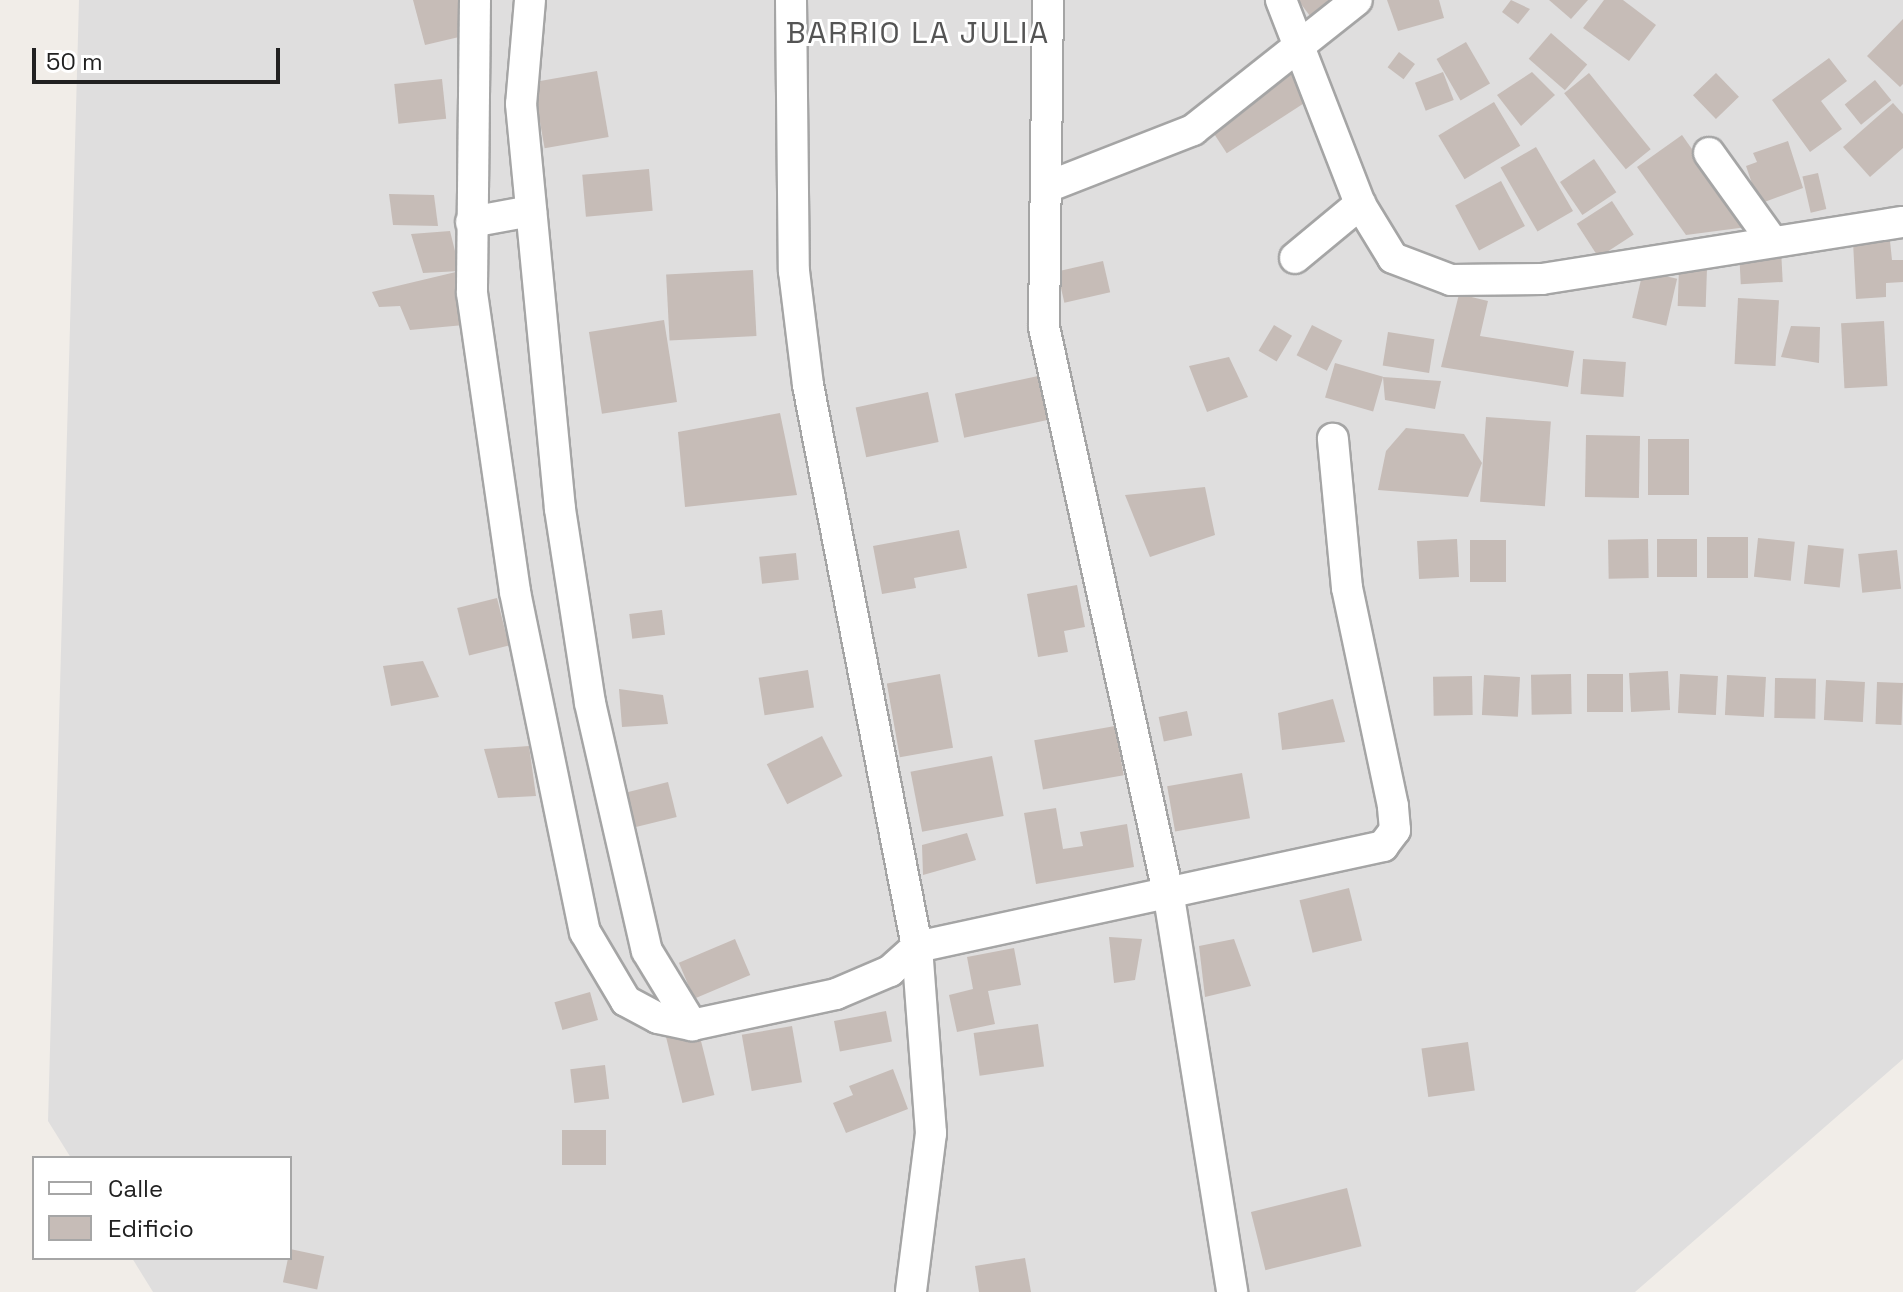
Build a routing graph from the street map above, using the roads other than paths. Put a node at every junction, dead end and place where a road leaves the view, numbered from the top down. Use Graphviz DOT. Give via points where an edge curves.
graph roads {
  1 [pos="475,0"];
  2 [pos="530,0"];
  3 [pos="791,0"];
  4 [pos="1048,0"];
  5 [pos="1281,0"];
  6 [pos="1357,0"];
  7 [pos="1305,48"];
  8 [pos="1709,153"];
  9 [pos="1047,187"];
  10 [pos="1360,204"];
  11 [pos="531,211"];
  12 [pos="471,222"];
  13 [pos="1903,222"];
  14 [pos="1770,238"];
  15 [pos="1295,258"];
  16 [pos="1333,439"];
  17 [pos="1169,897"];
  18 [pos="917,947"];
  19 [pos="692,1025"];
  20 [pos="911,1292"];
  21 [pos="1232,1292"];
  1 -- 12 [label="street"];
  2 -- 11 [label="street" via="521,104"];
  3 -- 18 [label="street" via="793,241 808,385"];
  4 -- 9 [label="street"];
  5 -- 7 [label="street"];
  6 -- 7 [label="street"];
  7 -- 9 [label="street" via="1193,130"];
  7 -- 10 [label="street"];
  8 -- 14 [label="street"];
  9 -- 17 [label="street" via="1044,327"];
  10 -- 14 [label="street" via="1393,258 1451,280 1542,279"];
  10 -- 15 [label="street"];
  11 -- 12 [label="street"];
  11 -- 19 [label="street" via="560,509 590,703 647,951"];
  12 -- 19 [label="street" via="472,293 515,592 585,932 626,1001 658,1018"];
  13 -- 14 [label="street"];
  16 -- 17 [label="street" via="1347,588 1395,830 1383,846 1356,857"];
  17 -- 18 [label="street"];
  17 -- 21 [label="street"];
  18 -- 19 [label="street" via="890,971 836,994"];
  18 -- 20 [label="street" via="931,1133"];
}
